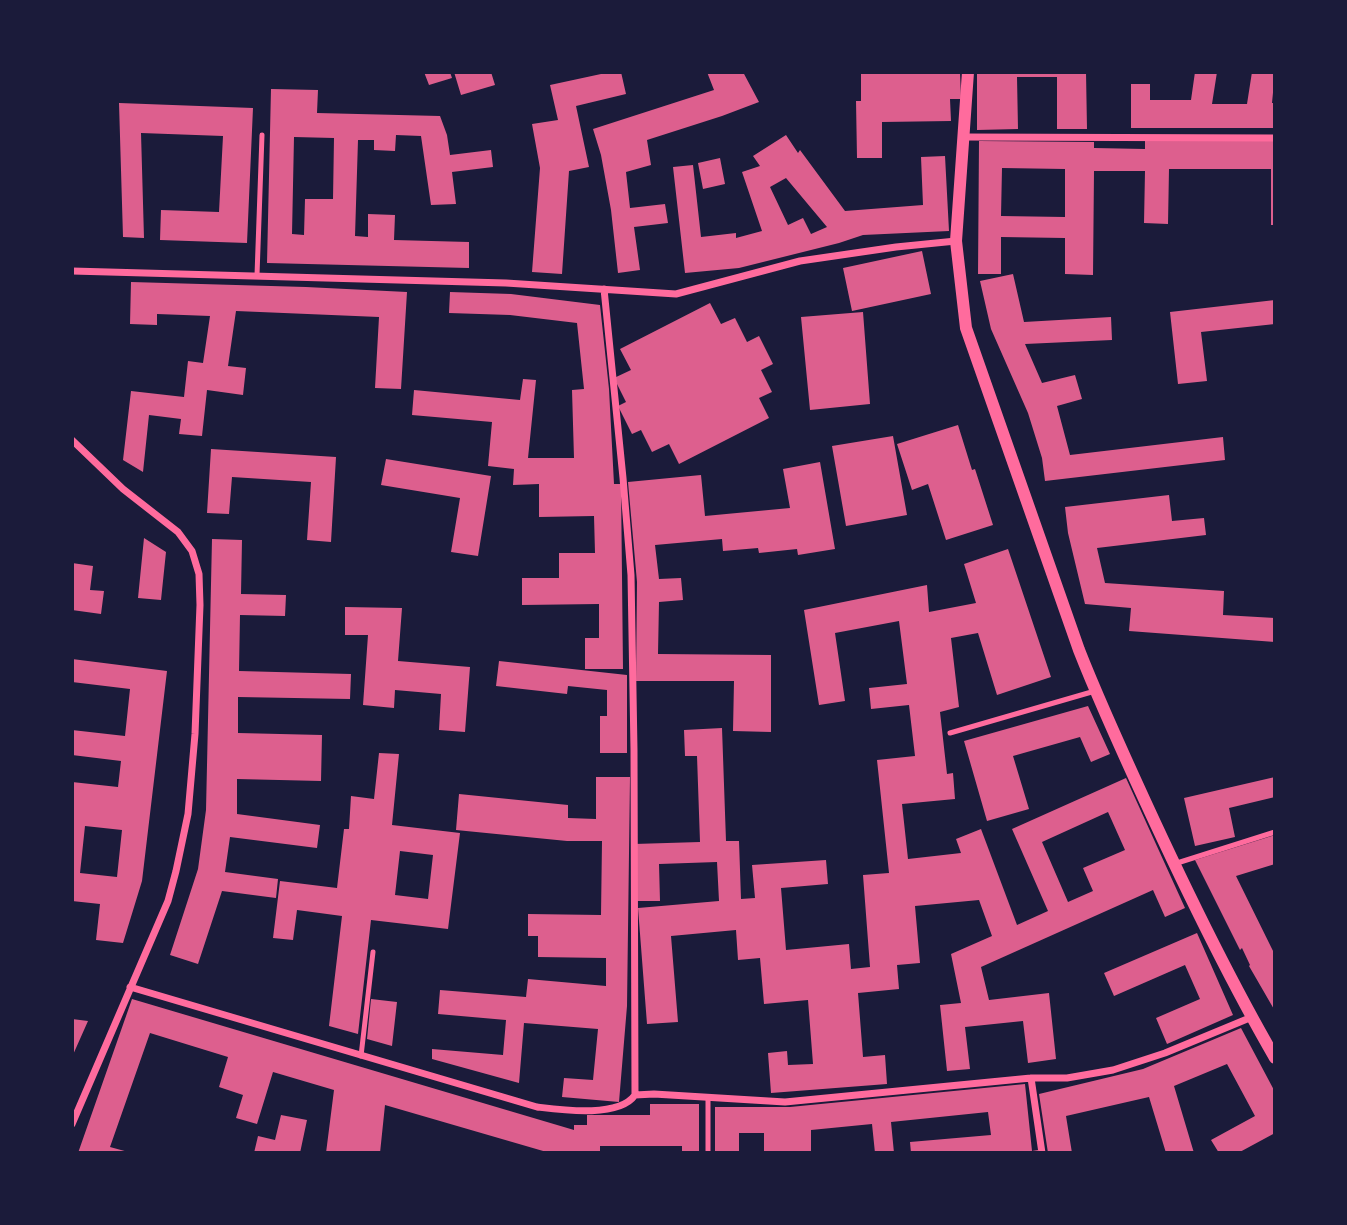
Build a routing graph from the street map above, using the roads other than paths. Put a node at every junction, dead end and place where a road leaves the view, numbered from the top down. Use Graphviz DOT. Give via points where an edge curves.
graph roads {
  1 [pos="968,72"];
  2 [pos="262,135"];
  3 [pos="964,137"];
  4 [pos="1275,138"];
  5 [pos="956,241"];
  6 [pos="72,271"];
  7 [pos="257,275"];
  8 [pos="604,289"];
  9 [pos="72,440"];
  10 [pos="1095,691"];
  11 [pos="950,733"];
  12 [pos="1275,832"];
  13 [pos="1174,864"];
  14 [pos="373,951"];
  15 [pos="130,988"];
  16 [pos="1252,1017"];
  17 [pos="361,1056"];
  18 [pos="1275,1058"];
  19 [pos="1031,1078"];
  20 [pos="635,1096"];
  21 [pos="708,1097"];
  22 [pos="72,1124"];
  23 [pos="708,1153"];
  24 [pos="1042,1153"];
  1 -- 3 [label="street"];
  2 -- 7 [label="lane"];
  3 -- 4 [label="street"];
  3 -- 5 [label="street"];
  5 -- 8 [label="street" via="800,261 676,294"];
  5 -- 10 [label="street" via="966,328"];
  6 -- 7 [label="street"];
  7 -- 8 [label="street"];
  8 -- 20 [label="street" via="631,575"];
  9 -- 15 [label="street" via="123,489 178,532 200,573 188,814 168,901"];
  10 -- 11 [label="lane"];
  10 -- 13 [label="street"];
  12 -- 13 [label="lane"];
  13 -- 16 [label="street"];
  14 -- 17 [label="lane"];
  15 -- 17 [label="street"];
  15 -- 22 [label="street"];
  16 -- 18 [label="street"];
  16 -- 19 [label="street" via="1114,1070"];
  17 -- 20 [label="street" via="537,1107 602,1109 619,1107"];
  19 -- 21 [label="street" via="785,1102"];
  19 -- 24 [label="street"];
  20 -- 21 [label="street"];
  21 -- 23 [label="lane"];
}
